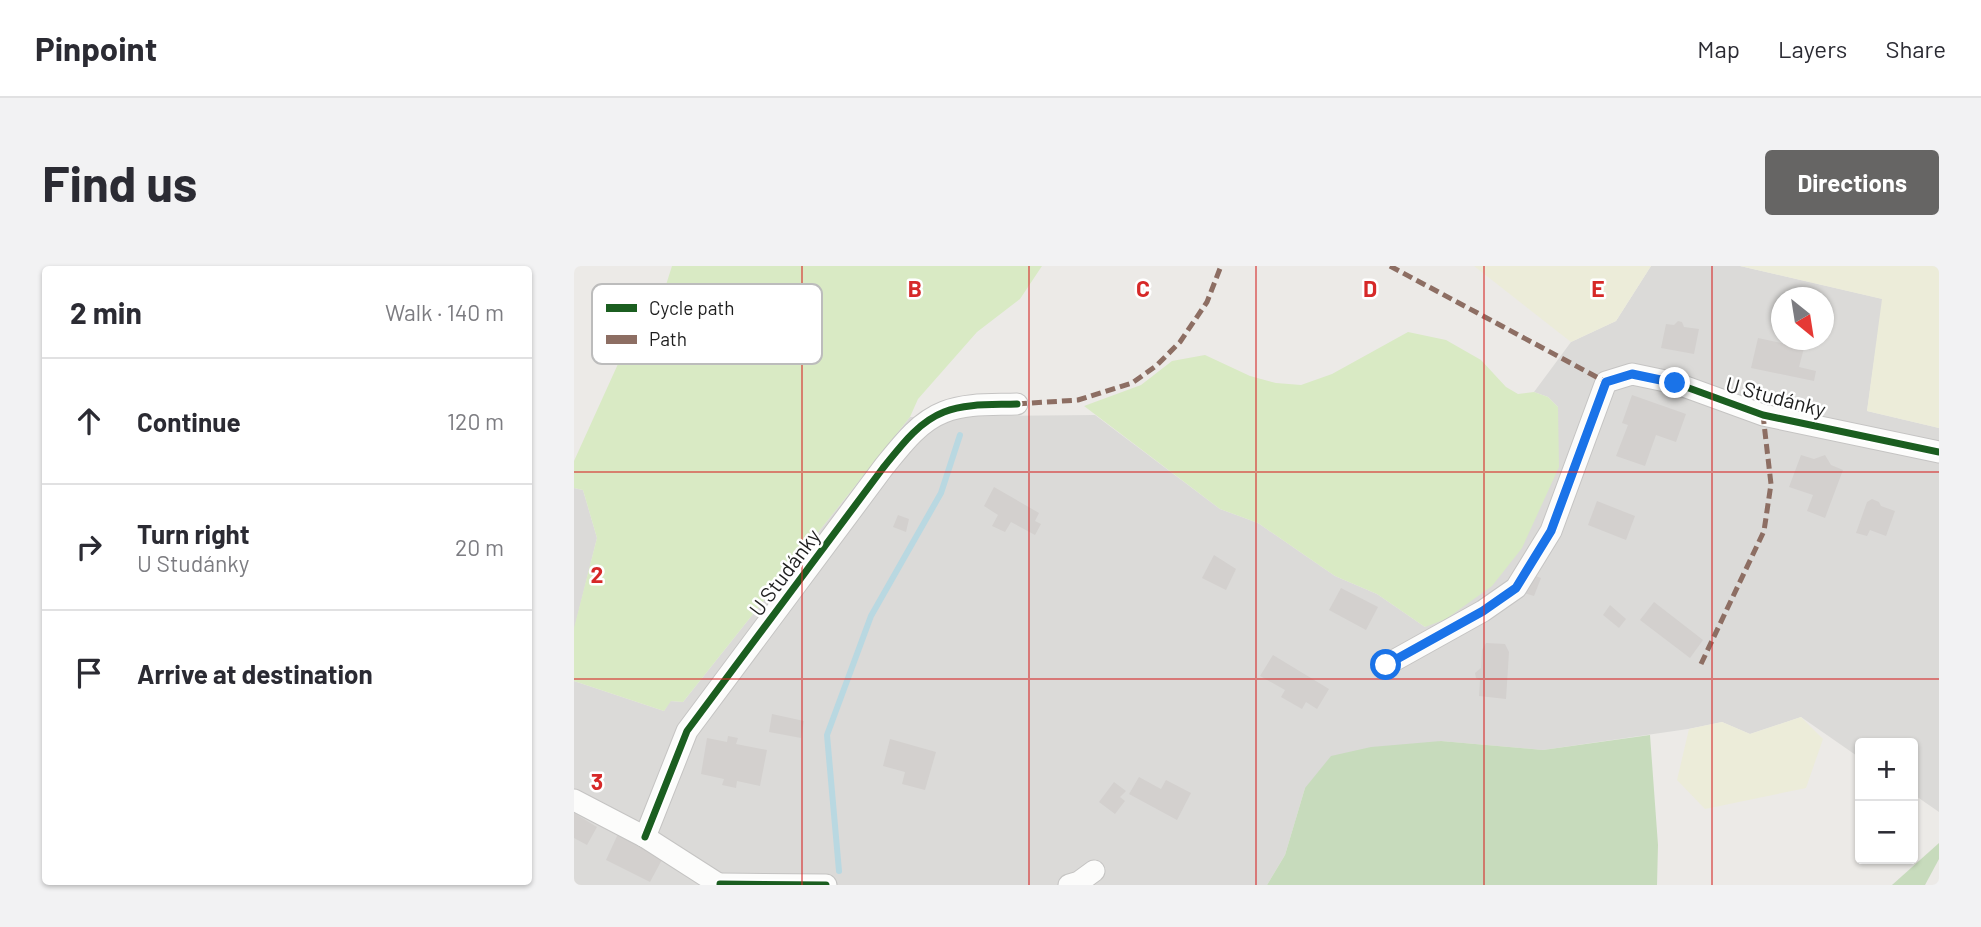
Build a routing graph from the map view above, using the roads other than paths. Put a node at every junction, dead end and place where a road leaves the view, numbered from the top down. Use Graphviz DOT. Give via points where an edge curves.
graph roads {
  1 [pos="1017,404"];
  2 [pos="1939,452"];
  3 [pos="1386,665"];
  4 [pos="574,800"];
  5 [pos="645,837"];
  6 [pos="1094,871"];
  7 [pos="720,884"];
  8 [pos="826,885"];
  9 [pos="1069,885"];
  1 -- 5 [label="street, U Studánky" via="944,412 913,433 688,731"];
  2 -- 3 [label="street, U Studánky" via="1763,415 1653,378 1632,374 1606,382 1551,531 1516,588"];
  4 -- 5 [label="street"];
  5 -- 7 [label="street"];
  6 -- 9 [label="street"];
  7 -- 8 [label="street"];
}
